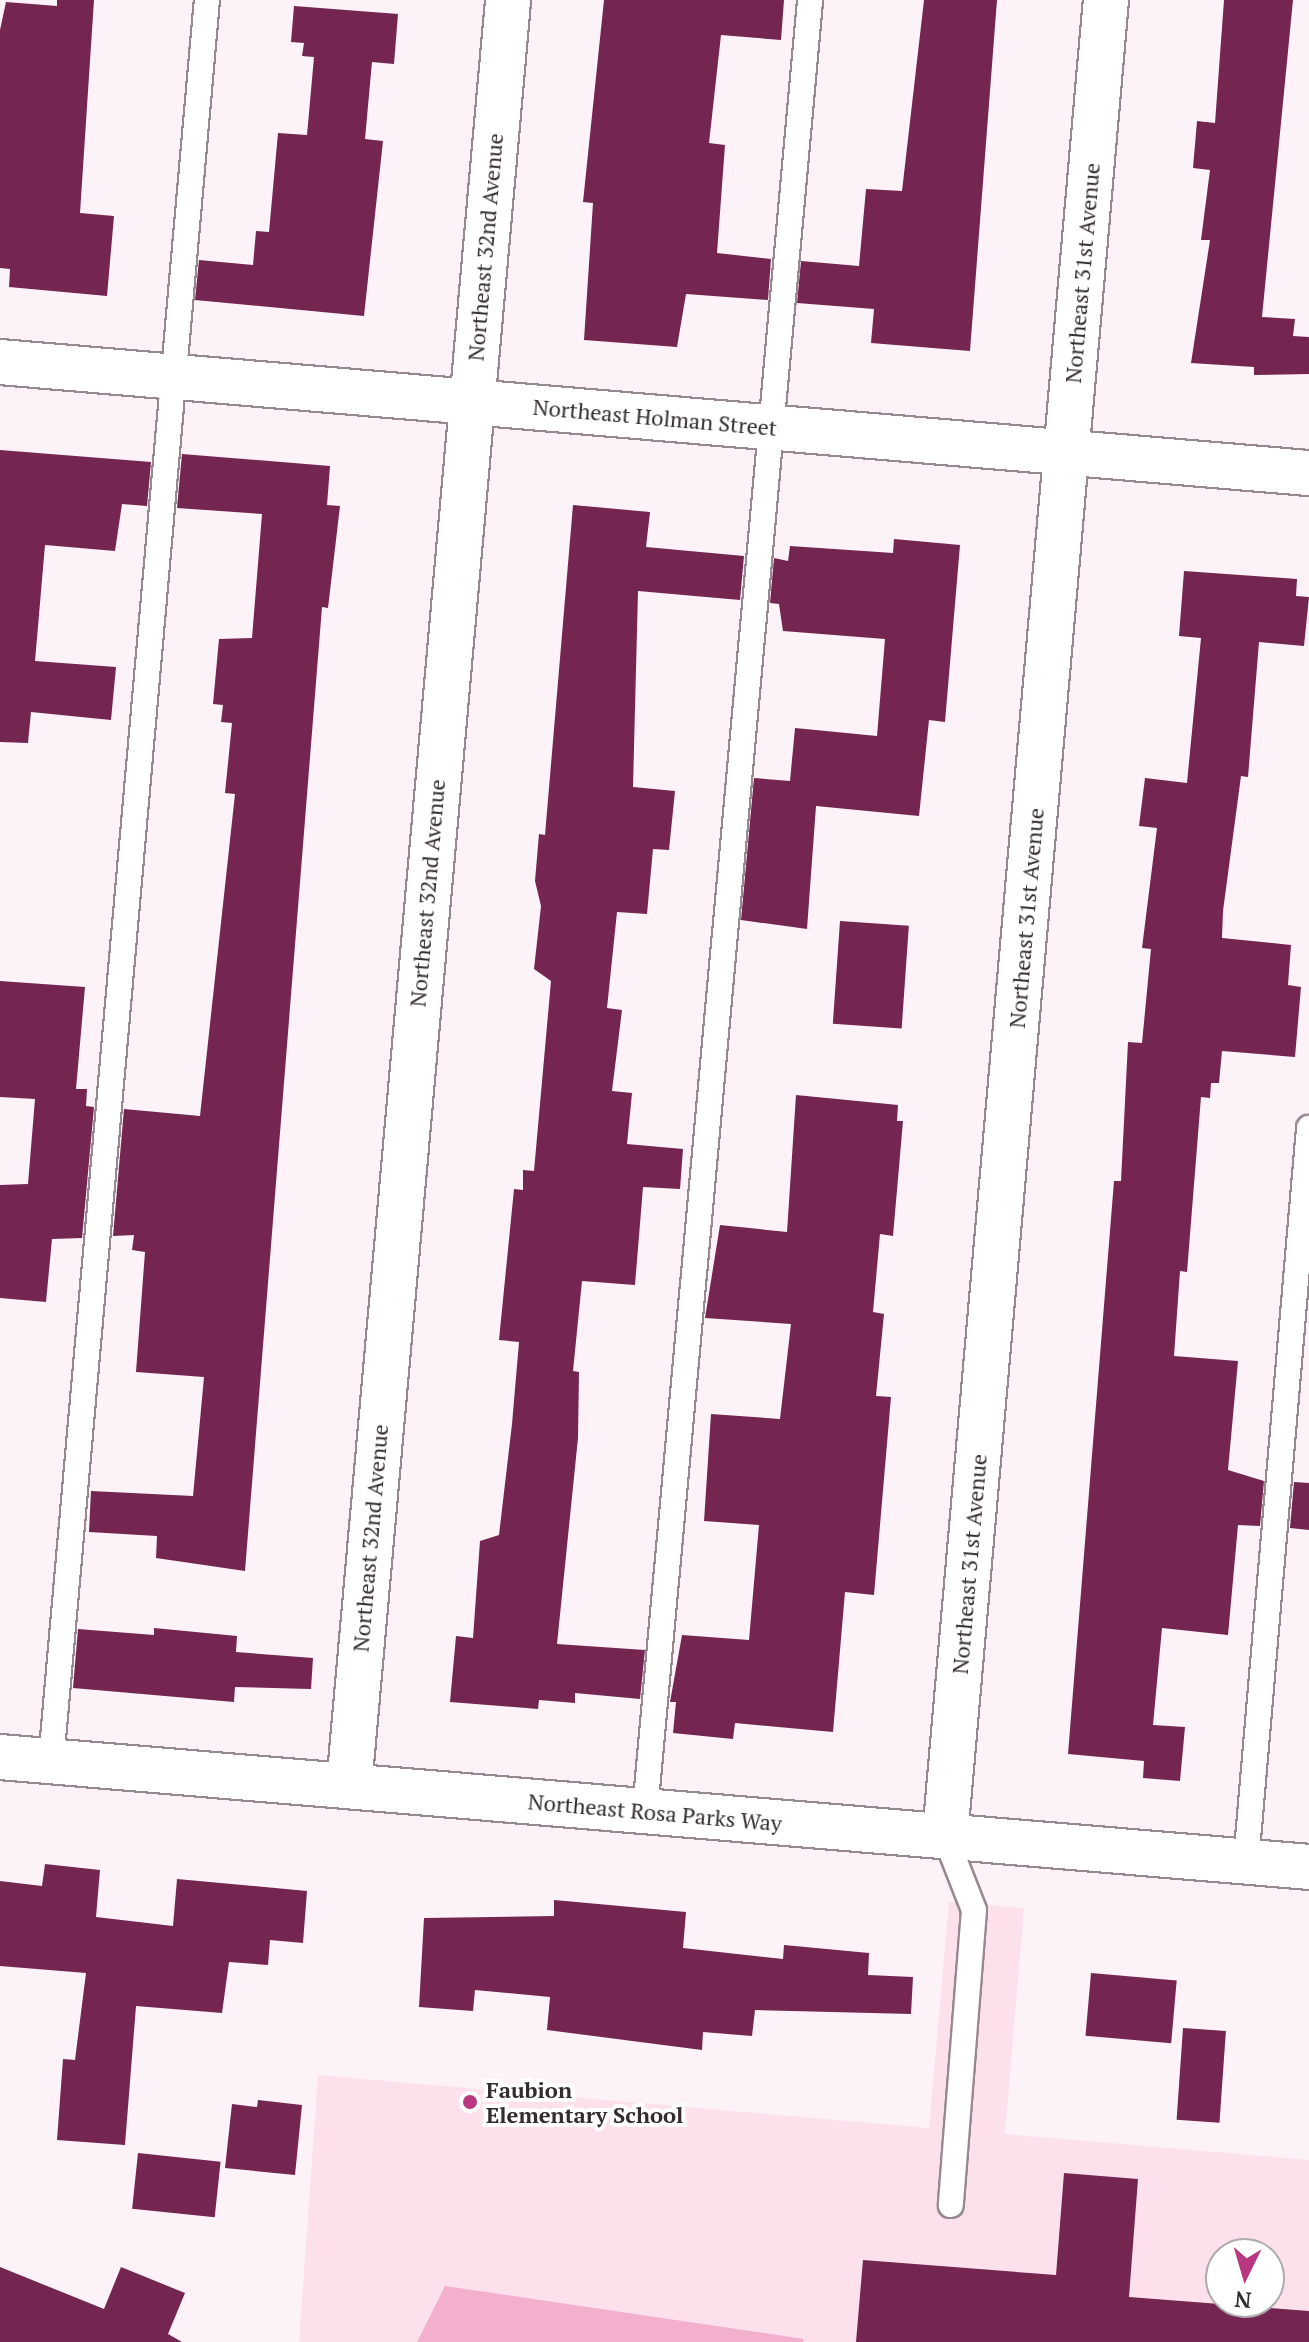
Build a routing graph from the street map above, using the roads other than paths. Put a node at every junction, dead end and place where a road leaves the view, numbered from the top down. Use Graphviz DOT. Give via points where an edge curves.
graph roads {
  1 [pos="207,0"];
  2 [pos="508,0"];
  3 [pos="810,0"];
  4 [pos="1106,0"];
  5 [pos="0,362"];
  6 [pos="170,376"];
  7 [pos="470,401"];
  8 [pos="767,427"];
  9 [pos="1066,452"];
  10 [pos="1309,473"];
  11 [pos="1309,1128"];
  12 [pos="0,1757"];
  13 [pos="51,1761"];
  14 [pos="349,1786"];
  15 [pos="645,1811"];
  16 [pos="945,1836"];
  17 [pos="1246,1862"];
  18 [pos="1309,1867"];
  19 [pos="951,2205"];
  1 -- 6 [label="lane"];
  2 -- 7 [label="street, Northeast 32nd Avenue"];
  3 -- 8 [label="lane"];
  4 -- 9 [label="street, Northeast 31st Avenue"];
  5 -- 6 [label="street, Northeast Holman Street"];
  6 -- 7 [label="street, Northeast Holman Street"];
  6 -- 13 [label="lane"];
  7 -- 8 [label="street, Northeast Holman Street"];
  7 -- 14 [label="street, Northeast 32nd Avenue"];
  8 -- 9 [label="street, Northeast Holman Street"];
  8 -- 15 [label="lane"];
  9 -- 10 [label="street, Northeast Holman Street"];
  9 -- 16 [label="street, Northeast 31st Avenue"];
  11 -- 17 [label="lane"];
  12 -- 13 [label="street, Northeast Rosa Parks Way"];
  13 -- 14 [label="street, Northeast Rosa Parks Way"];
  14 -- 15 [label="street, Northeast Rosa Parks Way"];
  15 -- 16 [label="street, Northeast Rosa Parks Way"];
  16 -- 17 [label="street, Northeast Rosa Parks Way"];
  16 -- 19 [label="lane" via="974,1910"];
  17 -- 18 [label="street, Northeast Rosa Parks Way"];
}
